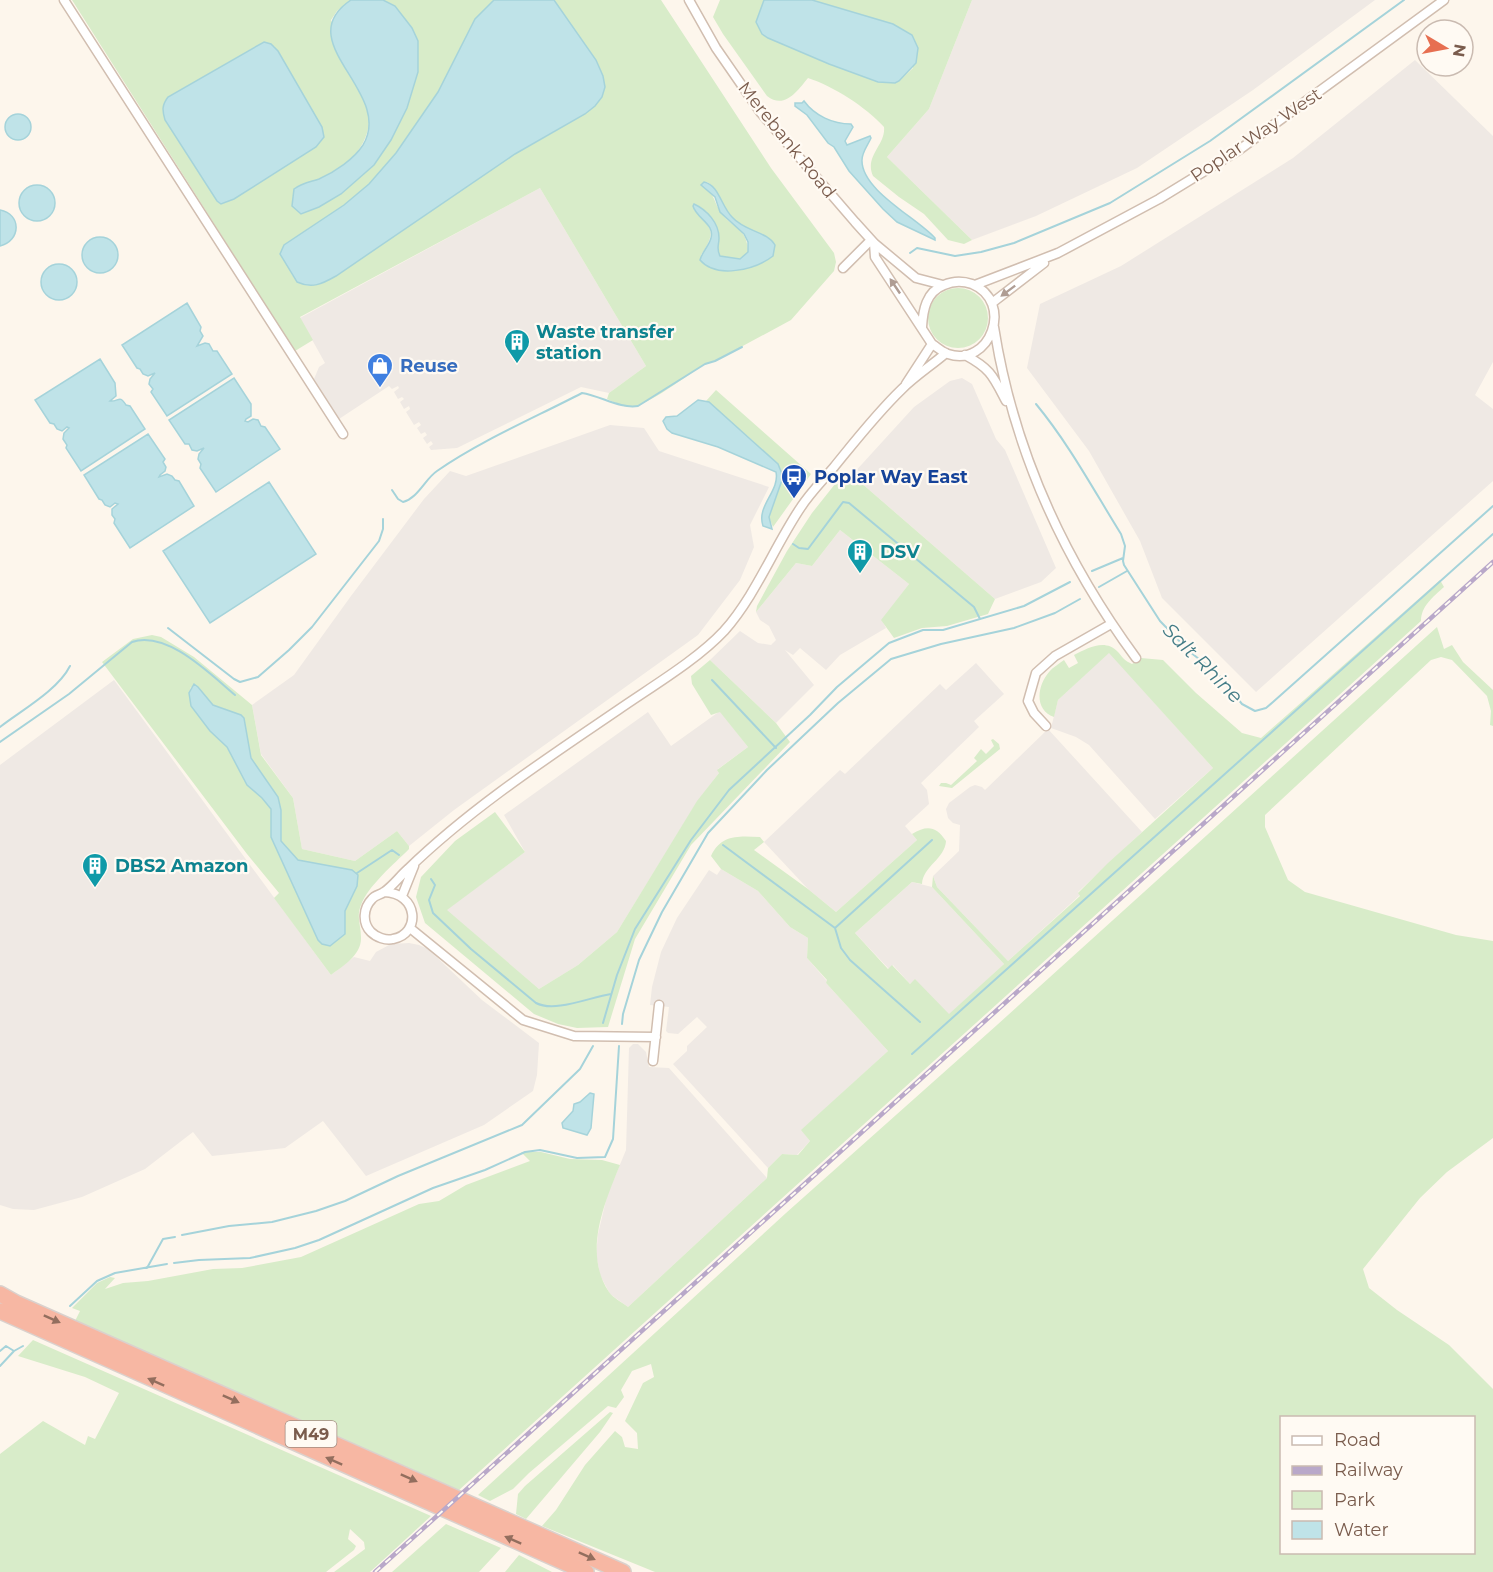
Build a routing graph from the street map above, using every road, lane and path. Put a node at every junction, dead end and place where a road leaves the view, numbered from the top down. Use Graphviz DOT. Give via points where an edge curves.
graph roads {
  1 [pos="64,0"];
  2 [pos="689,0"];
  3 [pos="1444,0"];
  4 [pos="873,241"];
  5 [pos="1058,253"];
  6 [pos="843,268"];
  7 [pos="943,285"];
  8 [pos="975,285"];
  9 [pos="992,303"];
  10 [pos="922,327"];
  11 [pos="994,327"];
  12 [pos="932,344"];
  13 [pos="946,353"];
  14 [pos="965,355"];
  15 [pos="904,387"];
  16 [pos="1012,412"];
  17 [pos="343,434"];
  18 [pos="1111,624"];
  19 [pos="1136,658"];
  20 [pos="1046,726"];
  21 [pos="415,862"];
  22 [pos="384,892"];
  23 [pos="402,896"];
  24 [pos="410,928"];
  25 [pos="659,1005"];
  26 [pos="656,1037"];
  27 [pos="653,1061"];
  28 [pos="0,1293"];
  29 [pos="0,1311"];
  30 [pos="586,1572"];
  31 [pos="623,1572"];
  1 -- 17 [label="street"];
  2 -- 4 [label="street, Merebank Road" via="716,48 761,113"];
  3 -- 5 [label="street, Poplar Way West" via="1239,150 1159,199"];
  4 -- 6 [label="street"];
  4 -- 7 [label="street, Merebank Road" via="916,278"];
  10 -- 4 [label="street, Merebank Road, one-way" via="875,257"];
  5 -- 8 [label="street, Poplar Way West"];
  5 -- 9 [label="street, Poplar Way West, one-way"];
  7 -- 8 [label="street"];
  7 -- 10 [label="street" via="930,295 923,309"];
  8 -- 9 [label="street"];
  9 -- 11 [label="street"];
  10 -- 12 [label="street"];
  11 -- 14 [label="street" via="983,346"];
  11 -- 16 [label="street"];
  12 -- 13 [label="street"];
  12 -- 15 [label="street"];
  13 -- 14 [label="street"];
  13 -- 15 [label="street"];
  14 -- 16 [label="street" via="983,364"];
  15 -- 21 [label="street" via="802,506 723,632 686,663 488,802"];
  16 -- 18 [label="street" via="1032,473 1083,578"];
  18 -- 19 [label="street"];
  18 -- 20 [label="street" via="1055,656 1036,673 1028,701"];
  21 -- 22 [label="street"];
  21 -- 23 [label="street"];
  22 -- 23 [label="street"];
  22 -- 24 [label="street" via="373,897 366,907 368,930 390,940"];
  23 -- 24 [label="street" via="413,915"];
  24 -- 26 [label="street" via="523,1020 574,1036"];
  25 -- 26 [label="street"];
  26 -- 27 [label="street"];
  28 -- 31 [label="highway, M49, one-way"];
  30 -- 29 [label="highway, M49, one-way"];
}
